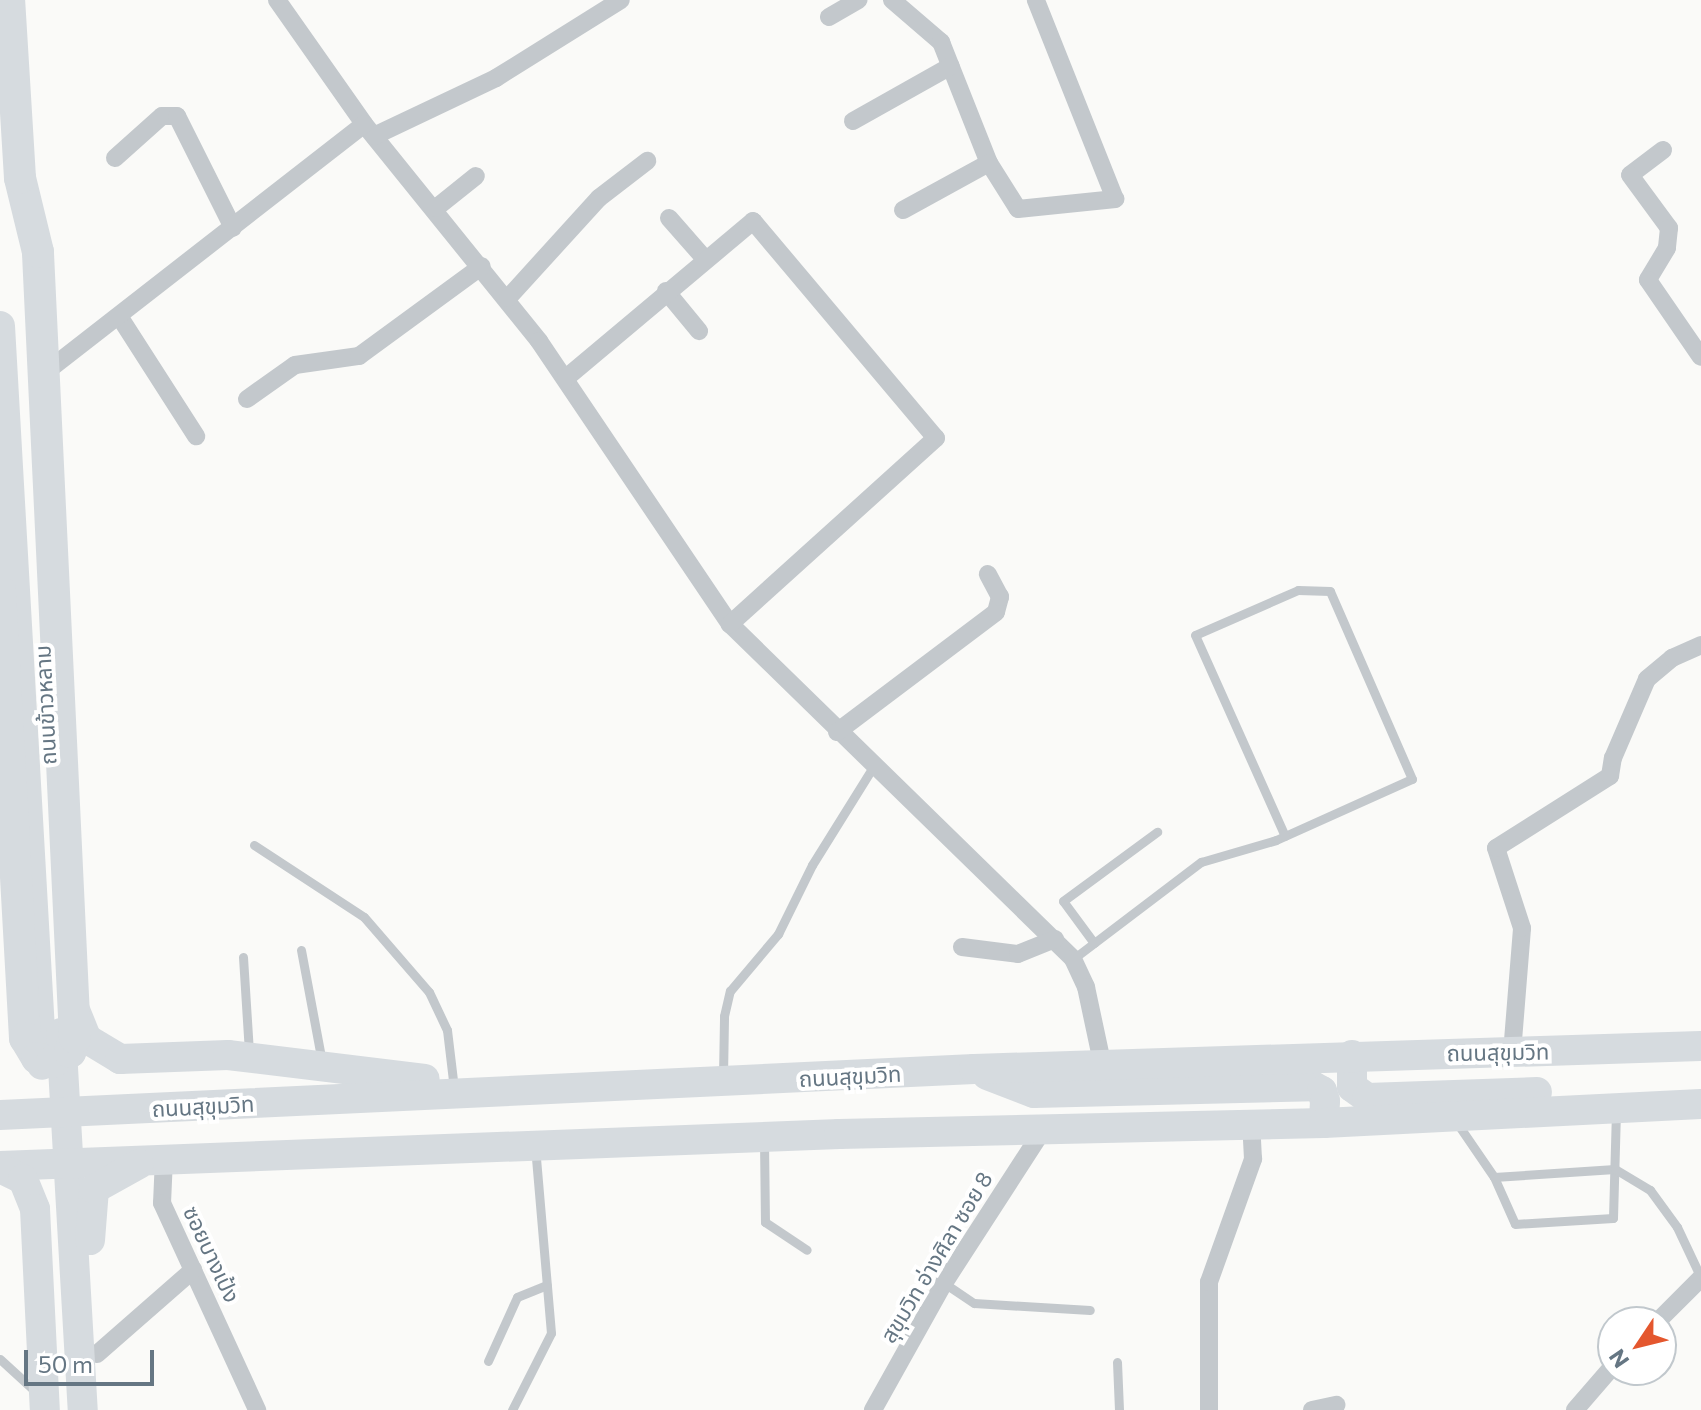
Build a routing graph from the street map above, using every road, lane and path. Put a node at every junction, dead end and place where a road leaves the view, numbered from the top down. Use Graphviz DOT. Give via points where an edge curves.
graph roads {
  1 [pos="9,0"];
  2 [pos="277,0"];
  3 [pos="621,0"];
  4 [pos="858,0"];
  5 [pos="892,0"];
  6 [pos="1036,0"];
  7 [pos="829,17"];
  8 [pos="951,66"];
  9 [pos="853,121"];
  10 [pos="369,130"];
  11 [pos="1663,150"];
  12 [pos="115,158"];
  13 [pos="647,161"];
  14 [pos="989,163"];
  15 [pos="476,176"];
  16 [pos="20,178"];
  17 [pos="436,208"];
  18 [pos="903,210"];
  19 [pos="669,218"];
  20 [pos="233,228"];
  21 [pos="705,259"];
  22 [pos="482,266"];
  23 [pos="666,291"];
  24 [pos="508,298"];
  25 [pos="119,316"];
  26 [pos="0,326"];
  27 [pos="699,331"];
  28 [pos="1701,357"];
  29 [pos="42,375"];
  30 [pos="566,378"];
  31 [pos="247,399"];
  32 [pos="19,410"];
  33 [pos="196,436"];
  34 [pos="988,574"];
  35 [pos="0,591"];
  36 [pos="730,624"];
  37 [pos="1701,645"];
  38 [pos="837,732"];
  39 [pos="873,767"];
  40 [pos="1157,832"];
  41 [pos="1285,836"];
  42 [pos="254,845"];
  43 [pos="1055,939"];
  44 [pos="1094,943"];
  45 [pos="962,947"];
  46 [pos="301,950"];
  47 [pos="243,957"];
  48 [pos="1073,959"];
  49 [pos="73,1003"];
  50 [pos="24,1007"];
  51 [pos="1701,1046"];
  52 [pos="1512,1053"];
  53 [pos="0,1055"];
  54 [pos="1352,1055"];
  55 [pos="250,1057"];
  56 [pos="1103,1067"];
  57 [pos="324,1069"];
  58 [pos="974,1069"];
  59 [pos="453,1080"];
  60 [pos="723,1083"];
  61 [pos="637,1087"];
  62 [pos="1697,1104"];
  63 [pos="1616,1108"];
  64 [pos="0,1115"];
  65 [pos="1453,1117"];
  66 [pos="1324,1123"];
  67 [pos="1251,1125"];
  68 [pos="1043,1130"];
  69 [pos="764,1137"];
  70 [pos="535,1145"];
  71 [pos="158,1158"];
  72 [pos="0,1167"];
  73 [pos="1615,1169"];
  74 [pos="1494,1177"];
  75 [pos="90,1238"];
  76 [pos="36,1245"];
  77 [pos="807,1250"];
  78 [pos="193,1270"];
  79 [pos="1701,1278"];
  80 [pos="944,1283"];
  81 [pos="547,1285"];
  82 [pos="1673,1306"];
  83 [pos="1090,1310"];
  84 [pos="97,1354"];
  85 [pos="0,1359"];
  86 [pos="488,1361"];
  87 [pos="1117,1362"];
  88 [pos="1597,1385"];
  89 [pos="1336,1405"];
  90 [pos="50,1406"];
  91 [pos="83,1410"];
  92 [pos="101,1410"];
  93 [pos="257,1410"];
  94 [pos="512,1410"];
  95 [pos="873,1410"];
  96 [pos="1119,1410"];
  97 [pos="1209,1410"];
  98 [pos="1312,1410"];
  99 [pos="1575,1410"];
  1 -- 16 [label="highway, ถนนข้าวหลาม"];
  2 -- 10 [label="street"];
  3 -- 10 [label="street" via="496,78"];
  4 -- 7 [label="street"];
  5 -- 8 [label="street" via="941,42"];
  6 -- 14 [label="street" via="1115,199 1018,209"];
  8 -- 9 [label="street"];
  8 -- 14 [label="street"];
  10 -- 17 [label="street"];
  10 -- 20 [label="street"];
  11 -- 28 [label="street" via="1630,175 1669,228 1667,248 1648,280 1660,305"];
  12 -- 20 [label="street" via="162,116 177,116"];
  13 -- 24 [label="street" via="599,198"];
  14 -- 18 [label="street"];
  15 -- 17 [label="street"];
  16 -- 29 [label="highway" via="38,252"];
  16 -- 32 [label="main road, ถนนข้าวหลาม"];
  17 -- 22 [label="street"];
  19 -- 21 [label="street"];
  20 -- 25 [label="street"];
  21 -- 23 [label="street"];
  21 -- 36 [label="street" via="753,221 936,438"];
  22 -- 24 [label="street"];
  22 -- 31 [label="street" via="359,356 295,365"];
  23 -- 27 [label="street"];
  23 -- 30 [label="street"];
  24 -- 30 [label="street"];
  25 -- 29 [label="street"];
  25 -- 33 [label="street"];
  26 -- 32 [label="main road, ถนนข้าวหลาม"];
  29 -- 49 [label="highway"];
  30 -- 36 [label="street"];
  32 -- 90 [label="main road, ถนนข้าวหลาม"];
  32 -- 91 [label="main road, ถนนข้าวหลาม"];
  34 -- 38 [label="street" via="1000,597 996,612"];
  35 -- 50 [label="highway"];
  36 -- 38 [label="street"];
  37 -- 52 [label="street" via="1672,658 1647,679 1610,776 1496,848 1522,928"];
  38 -- 39 [label="street"];
  39 -- 43 [label="street"];
  39 -- 60 [label="lane" via="812,865 778,934 730,991 724,1016"];
  40 -- 44 [label="lane" via="1063,901"];
  41 -- 41 [label="lane" via="1412,779 1330,591 1298,590 1195,635"];
  41 -- 44 [label="lane" via="1201,862"];
  42 -- 59 [label="lane" via="364,917 429,992 447,1030"];
  43 -- 45 [label="street" via="1018,954"];
  43 -- 48 [label="street"];
  44 -- 48 [label="lane"];
  46 -- 57 [label="lane"];
  47 -- 55 [label="lane"];
  48 -- 56 [label="street" via="1086,987"];
  49 -- 50 [label="highway" via="74,1045 52,1062 37,1058 27,1046"];
  49 -- 55 [label="main road" via="87,1039 120,1059"];
  50 -- 53 [label="highway" via="21,1027"];
  51 -- 52 [label="main road, ถนนสุขุมวิท"];
  52 -- 54 [label="main road, ถนนสุขุมวิท"];
  54 -- 56 [label="main road, ถนนสุขุมวิท"];
  54 -- 62 [label="main road" via="1352,1087 1367,1098 1652,1088"];
  55 -- 57 [label="main road"];
  56 -- 58 [label="main road, ถนนสุขุมวิท"];
  57 -- 59 [label="main road"];
  58 -- 60 [label="main road, ถนนสุขุมวิท"];
  58 -- 66 [label="main road" via="1034,1093 1313,1086 1325,1101"];
  59 -- 61 [label="main road"];
  60 -- 61 [label="main road, ถนนสุขุมวิท"];
  61 -- 64 [label="main road, ถนนสุขุมวิท"];
  62 -- 63 [label="main road"];
  63 -- 65 [label="main road"];
  63 -- 73 [label="lane"];
  65 -- 66 [label="main road"];
  65 -- 74 [label="lane"];
  66 -- 67 [label="main road"];
  67 -- 68 [label="main road"];
  67 -- 97 [label="street" via="1253,1159 1209,1282"];
  68 -- 69 [label="main road"];
  68 -- 80 [label="street, สุขุมวิท อ่างศิลา ซอย 8"];
  69 -- 70 [label="main road"];
  69 -- 77 [label="lane" via="765,1222"];
  70 -- 71 [label="main road"];
  70 -- 81 [label="lane"];
  71 -- 72 [label="main road"];
  71 -- 75 [label="main road" via="94,1189"];
  71 -- 78 [label="street, ซอยบางเป้ง" via="162,1203"];
  72 -- 76 [label="main road" via="15,1172 31,1192"];
  73 -- 74 [label="lane"];
  73 -- 74 [label="lane" via="1613,1218 1515,1224"];
  73 -- 79 [label="lane" via="1650,1190 1677,1227"];
  75 -- 76 [label="main road" via="77,1216 61,1212 44,1219"];
  75 -- 84 [label="main road"];
  76 -- 90 [label="main road"];
  78 -- 84 [label="street"];
  78 -- 93 [label="street, ซอยบางเป้ง"];
  79 -- 82 [label="street"];
  80 -- 83 [label="lane" via="974,1303"];
  80 -- 95 [label="street, สุขุมวิท อ่างศิลา ซอย 8"];
  81 -- 86 [label="lane" via="517,1297"];
  81 -- 94 [label="lane" via="551,1333"];
  84 -- 92 [label="main road"];
  85 -- 90 [label="lane"];
  87 -- 96 [label="lane"];
  88 -- 99 [label="street"];
  89 -- 98 [label="street"];
}
